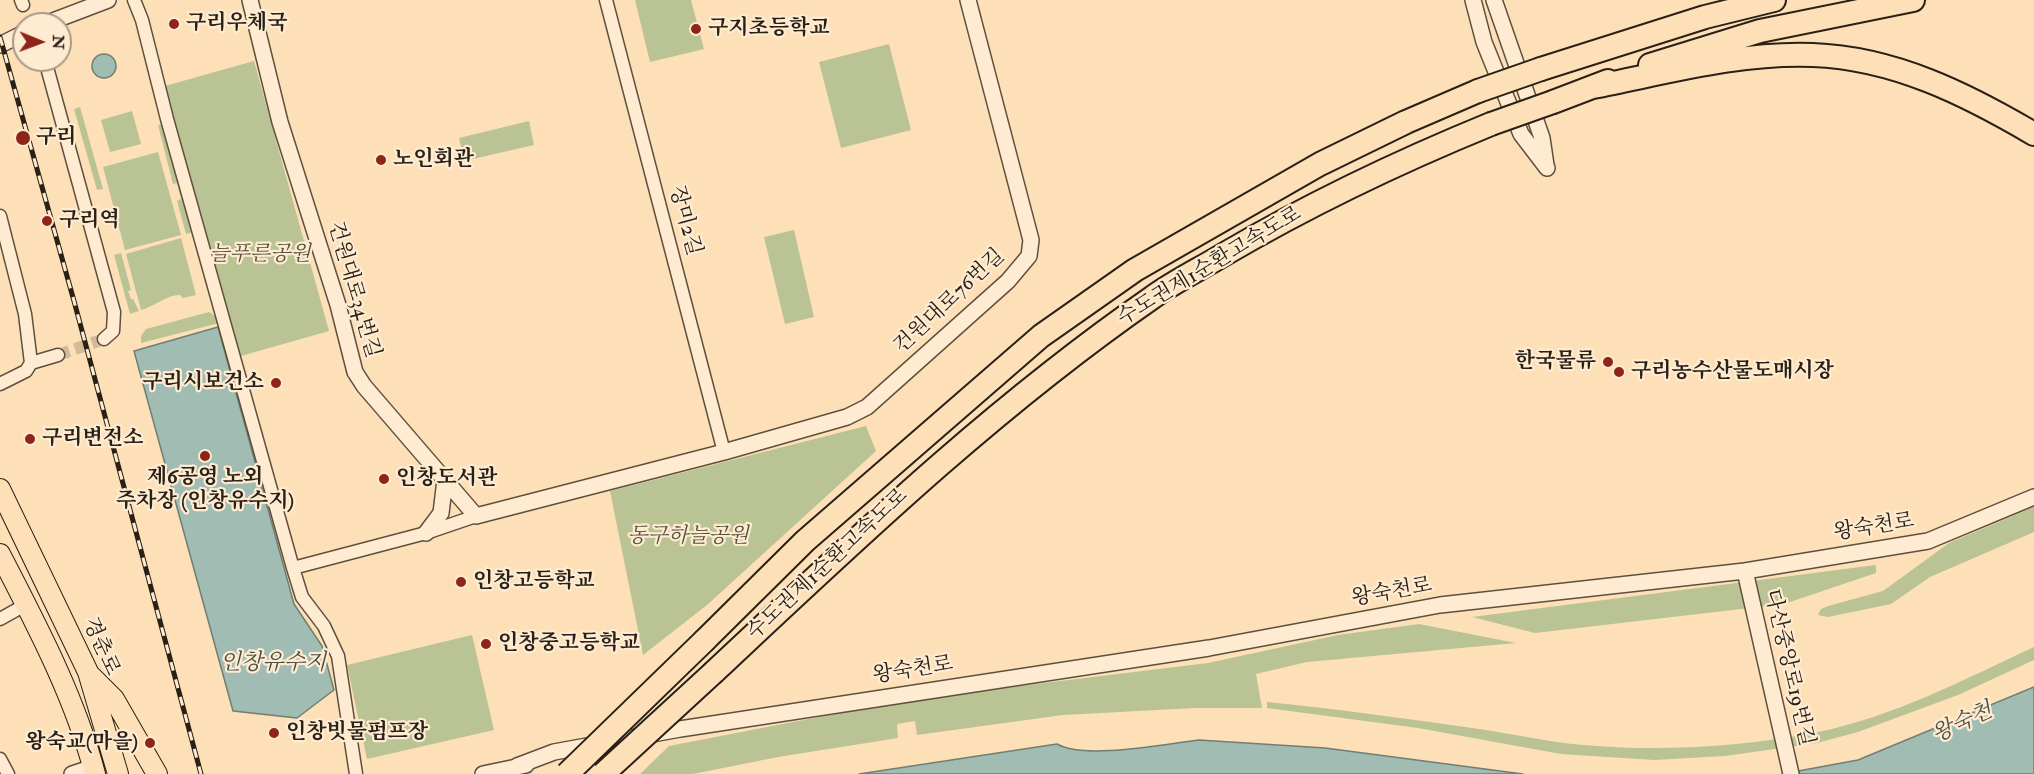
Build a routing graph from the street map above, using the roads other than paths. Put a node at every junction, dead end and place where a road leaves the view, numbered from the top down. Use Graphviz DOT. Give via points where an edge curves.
graph roads {
  1 [pos="108,0"];
  2 [pos="134,0"];
  3 [pos="250,0"];
  4 [pos="606,0"];
  5 [pos="968,0"];
  6 [pos="1473,0"];
  7 [pos="1494,0"];
  8 [pos="1709,0"];
  9 [pos="1774,0"];
  10 [pos="1913,0"];
  11 [pos="72,14"];
  12 [pos="1587,52"];
  13 [pos="48,72"];
  14 [pos="1593,87"];
  15 [pos="1988,107"];
  16 [pos="2034,122"];
  17 [pos="2034,134"];
  18 [pos="0,216"];
  19 [pos="104,339"];
  20 [pos="58,355"];
  21 [pos="31,363"];
  22 [pos="0,384"];
  23 [pos="724,452"];
  24 [pos="445,480"];
  25 [pos="0,489"];
  26 [pos="2034,497"];
  27 [pos="0,506"];
  28 [pos="476,516"];
  29 [pos="426,533"];
  30 [pos="25,543"];
  31 [pos="0,554"];
  32 [pos="293,568"];
  33 [pos="1746,577"];
  34 [pos="27,604"];
  35 [pos="0,619"];
  36 [pos="88,672"];
  37 [pos="0,759"];
  38 [pos="94,770"];
  39 [pos="9,774"];
  40 [pos="72,774"];
  41 [pos="118,774"];
  42 [pos="157,774"];
  43 [pos="356,774"];
  44 [pos="483,774"];
  45 [pos="567,774"];
  46 [pos="603,774"];
  47 [pos="1791,774"];
  1 -- 11 [label="street"];
  2 -- 32 [label="street"];
  3 -- 24 [label="street, 건원대로34번길" via="280,122 355,372"];
  4 -- 23 [label="street, 장미2길"];
  5 -- 23 [label="street, 건원대로76번길" via="1031,240 1029,256 1008,281 867,407 847,417"];
  6 -- 7 [label="street" via="1484,42 1521,134 1547,168 1542,138"];
  8 -- 12 [label="highway"];
  9 -- 12 [label="highway, 수도권제1순환고속도로"];
  10 -- 14 [label="highway, 수도권제1순환고속도로" via="1700,48"];
  12 -- 45 [label="highway, 수도권제1순환고속도로, bridge" via="1478,91 1320,164 1135,270 1041,336 805,541"];
  13 -- 19 [label="street" via="114,312 113,331"];
  14 -- 15 [label="highway" via="1725,62 1814,55 1904,71"];
  14 -- 46 [label="highway, 수도권제1순환고속도로, bridge" via="1419,153 1344,188 1155,295 1056,366 927,472"];
  15 -- 16 [label="highway"];
  15 -- 17 [label="highway"];
  18 -- 21 [label="street" via="25,314"];
  20 -- 21 [label="street"];
  21 -- 22 [label="street" via="26,371"];
  23 -- 28 [label="street"];
  24 -- 28 [label="street, 건원대로34번길"];
  24 -- 29 [label="street" via="441,513"];
  25 -- 30 [label="main road, 경춘로"];
  26 -- 33 [label="street, 왕숙천로" via="1928,541"];
  27 -- 30 [label="main road, 경춘로"];
  28 -- 29 [label="street"];
  29 -- 32 [label="street"];
  30 -- 36 [label="main road, 경춘로"];
  31 -- 34 [label="main road"];
  32 -- 43 [label="street" via="302,597 324,626 340,662"];
  33 -- 44 [label="street, 왕숙천로" via="1440,606 1209,648 680,729 554,752"];
  33 -- 47 [label="street, 다산중앙로19번길"];
  34 -- 35 [label="street"];
  34 -- 38 [label="main road" via="66,692"];
  36 -- 41 [label="main road, 경춘로"];
  36 -- 42 [label="main road" via="114,699"];
  37 -- 39 [label="street"];
  38 -- 40 [label="street"];
}
